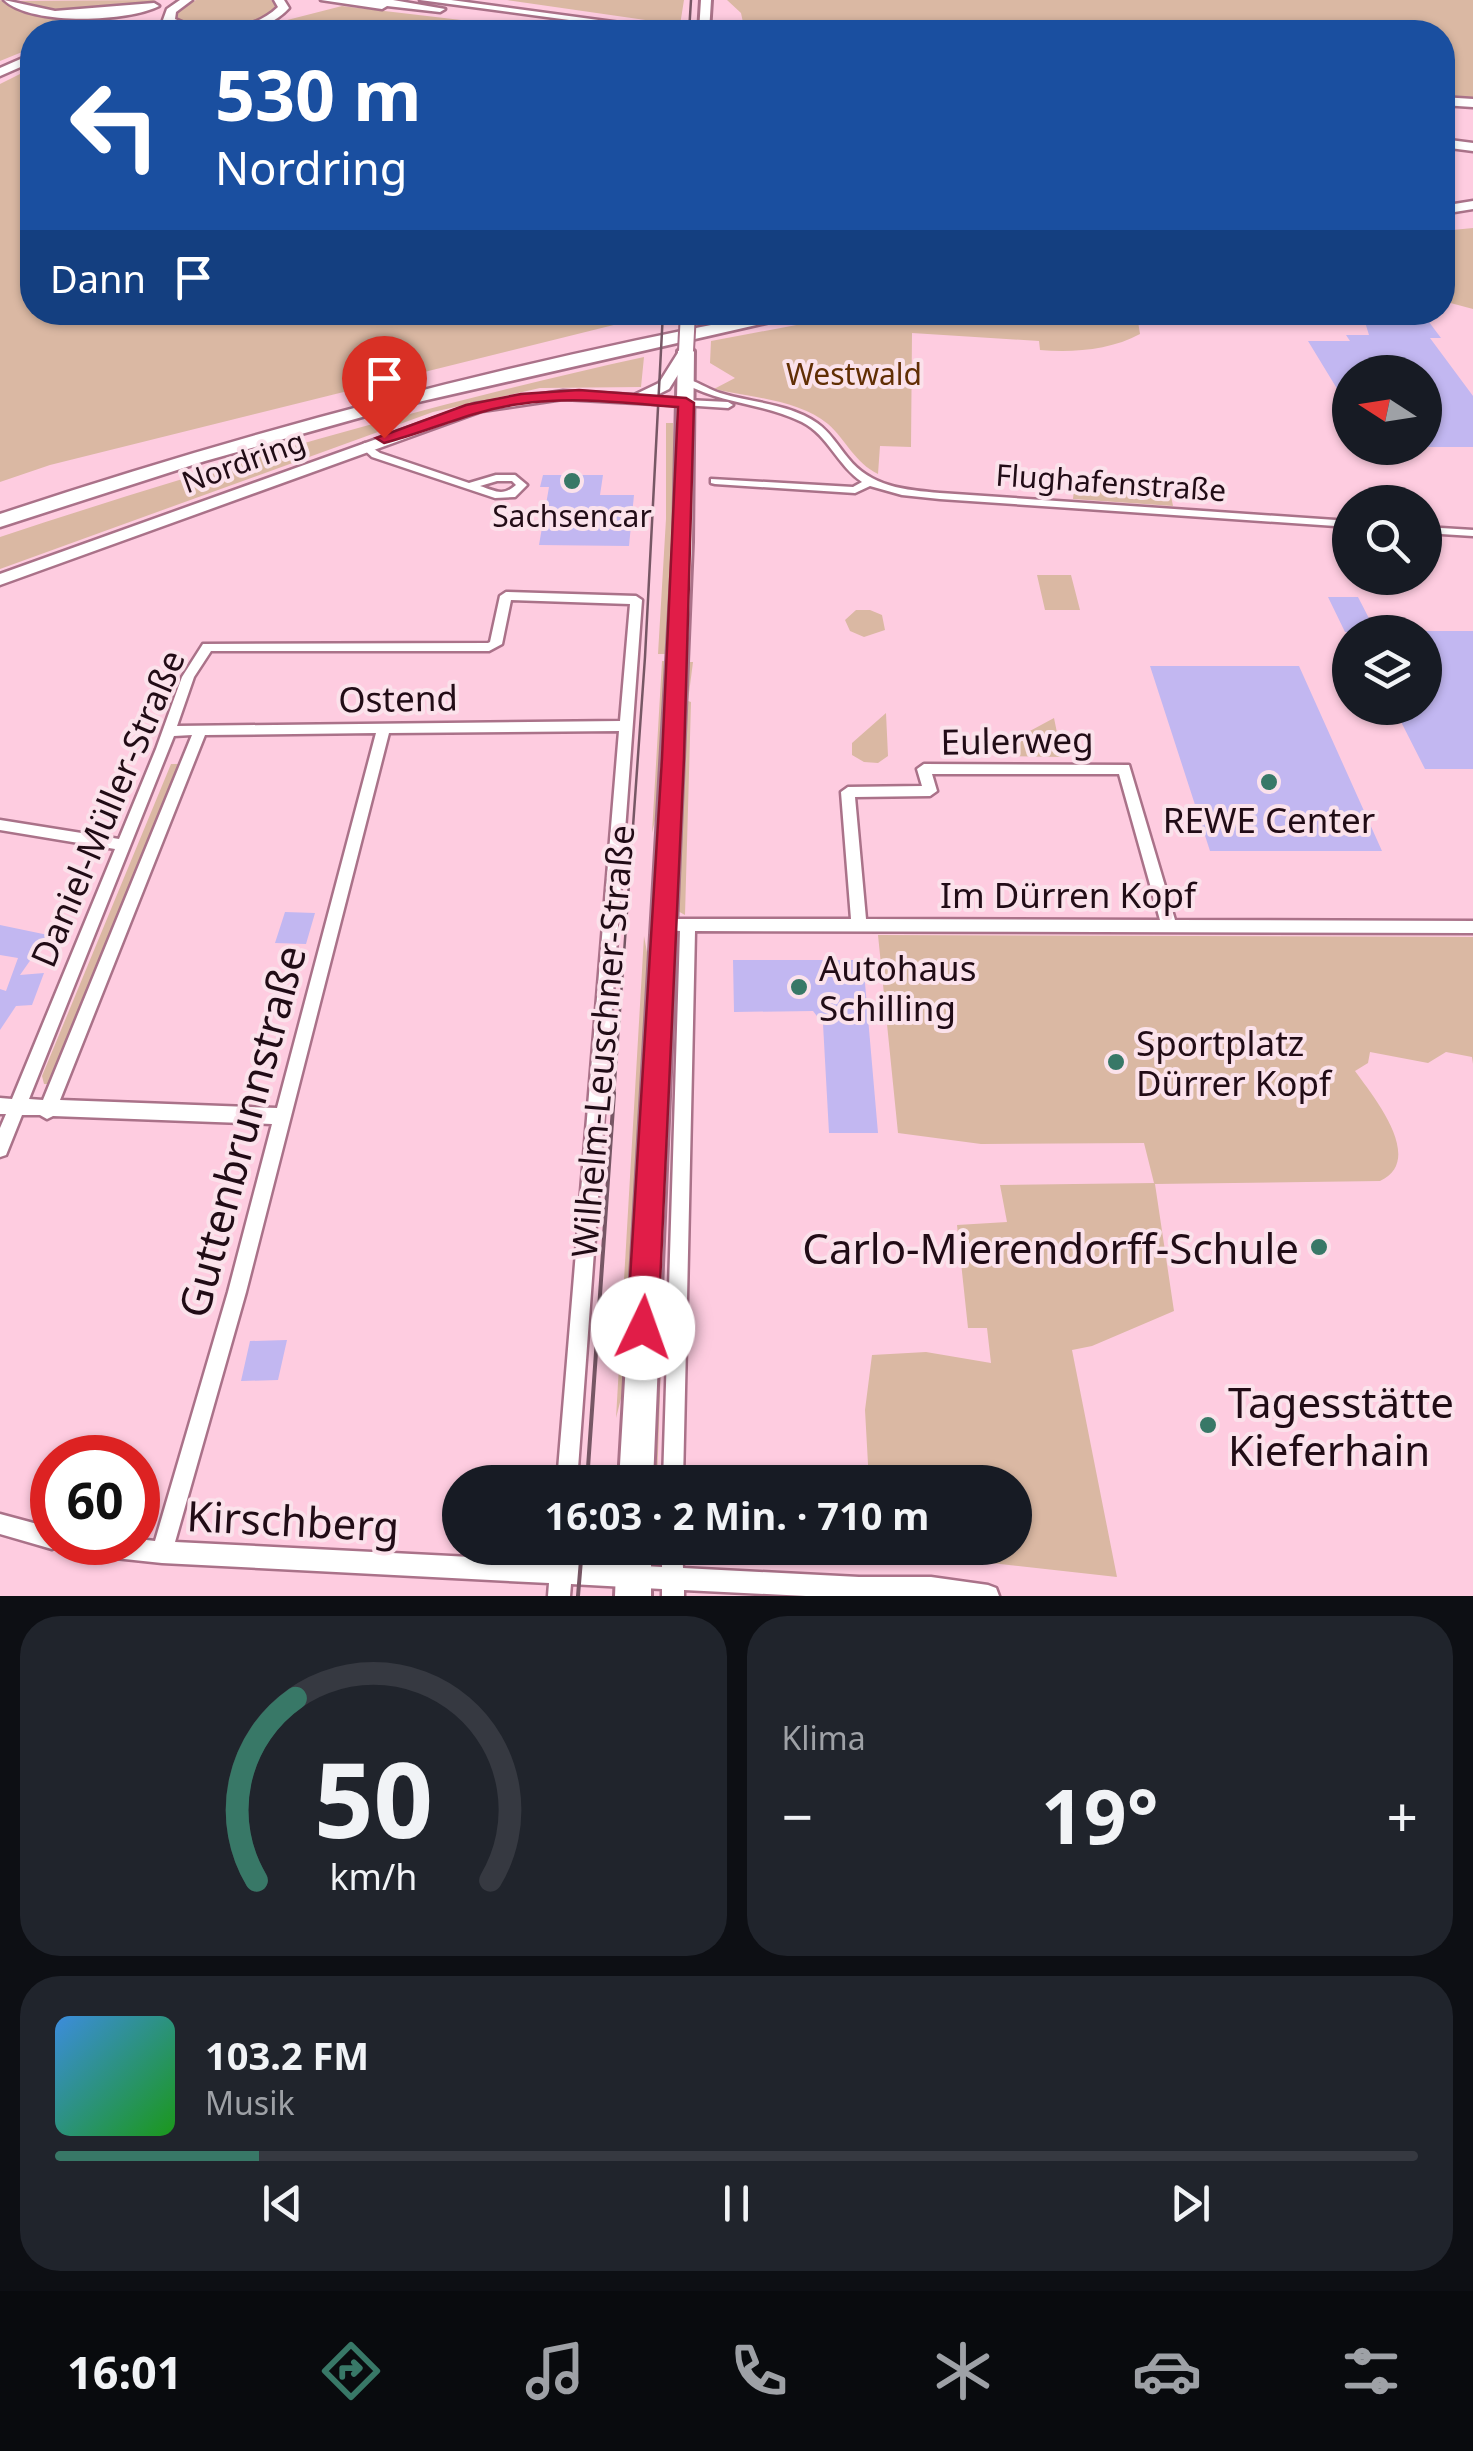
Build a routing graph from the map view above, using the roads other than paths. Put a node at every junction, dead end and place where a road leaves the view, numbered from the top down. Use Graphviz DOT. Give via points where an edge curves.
graph roads {
  1 [pos="10,0"];
  2 [pos="170,0"];
  3 [pos="186,0"];
  4 [pos="279,0"];
  5 [pos="326,0"];
  6 [pos="366,0"];
  7 [pos="425,0"];
  8 [pos="154,6"];
  9 [pos="456,6"];
  10 [pos="540,14"];
  11 [pos="117,20"];
  12 [pos="132,20"];
  13 [pos="169,20"];
  14 [pos="267,20"];
  15 [pos="544,20"];
  16 [pos="587,20"];
  17 [pos="670,325"];
  18 [pos="687,325"];
  19 [pos="736,325"];
  20 [pos="686,351"];
  21 [pos="687,382"];
  22 [pos="637,399"];
  23 [pos="686,403"];
  24 [pos="758,407"];
  25 [pos="366,446"];
  26 [pos="715,481"];
  27 [pos="870,482"];
  28 [pos="470,486"];
  29 [pos="0,506"];
  30 [pos="0,523"];
  31 [pos="1332,523"];
  32 [pos="1442,531"];
  33 [pos="1473,533"];
  34 [pos="0,580"];
  35 [pos="636,600"];
  36 [pos="627,726"];
  37 [pos="384,728"];
  38 [pos="201,730"];
  39 [pos="170,731"];
  40 [pos="0,825"];
  41 [pos="123,845"];
  42 [pos="859,924"];
  43 [pos="1168,924"];
  44 [pos="675,925"];
  45 [pos="1473,926"];
  46 [pos="8,1108"];
  47 [pos="47,1111"];
  48 [pos="281,1116"];
  49 [pos="0,1149"];
  50 [pos="567,1465"];
  51 [pos="637,1465"];
  52 [pos="673,1465"];
  53 [pos="0,1524"];
  54 [pos="30,1532"];
  55 [pos="162,1552"];
  56 [pos="442,1557"];
  57 [pos="561,1565"];
  58 [pos="592,1565"];
  59 [pos="634,1573"];
  60 [pos="673,1587"];
  61 [pos="559,1596"];
  62 [pos="988,1596"];
  1 -- 8 [label="highway" via="20,9 46,12 106,14"];
  2 -- 8 [label="highway"];
  3 -- 12 [label="highway"];
  3 -- 13 [label="highway"];
  4 -- 14 [label="highway" via="284,8"];
  5 -- 9 [label="highway"];
  6 -- 9 [label="highway"];
  7 -- 10 [label="highway"];
  8 -- 11 [label="highway"];
  9 -- 10 [label="highway"];
  9 -- 15 [label="highway"];
  10 -- 16 [label="highway"];
  17 -- 29 [label="highway" via="308,413"];
  18 -- 20 [label="main road, Wilhelm-Leuschner-Straße, bridge"];
  19 -- 30 [label="highway" via="448,388 71,496"];
  20 -- 21 [label="main road, Wilhelm-Leuschner-Straße"];
  20 -- 22 [label="main road" via="664,386"];
  21 -- 23 [label="main road, Wilhelm-Leuschner-Straße"];
  21 -- 24 [label="street, Flughafenstraße"];
  22 -- 23 [label="main road, Nordring"];
  22 -- 25 [label="main road, Nordring" via="563,395 506,401"];
  23 -- 24 [label="street, Flughafenstraße"];
  23 -- 44 [label="main road, Wilhelm-Leuschner-Straße"];
  24 -- 27 [label="street, Flughafenstraße" via="816,426"];
  25 -- 28 [label="street"];
  25 -- 34 [label="main road, Nordring"];
  26 -- 27 [label="street, Flughafenstraße" via="855,490"];
  27 -- 31 [label="street, Flughafenstraße" via="917,494"];
  32 -- 33 [label="street"];
  35 -- 36 [label="street, Wilhelm-Leuschner-Straße"];
  35 -- 39 [label="street, Daniel-Müller-Straße" via="506,596 490,648 207,647 188,676"];
  36 -- 37 [label="street, Ostend"];
  36 -- 50 [label="street, Wilhelm-Leuschner-Straße"];
  37 -- 38 [label="street, Ostend"];
  37 -- 48 [label="street, Guttenbrunnstraße"];
  38 -- 39 [label="street, Ostend"];
  38 -- 47 [label="street, Daniel-Müller-Straße"];
  39 -- 41 [label="street, Daniel-Müller-Straße"];
  40 -- 41 [label="street"];
  41 -- 46 [label="street, Daniel-Müller-Straße"];
  42 -- 43 [label="street, Im Dürren Kopf"];
  42 -- 43 [label="street, Eulerweg" via="848,792 930,791 924,769 1087,768 1124,769"];
  42 -- 44 [label="street, Im Dürren Kopf"];
  43 -- 45 [label="street, Im Dürren Kopf"];
  44 -- 51 [label="main road, Wilhelm-Leuschner-Straße"];
  44 -- 52 [label="street, Wilhelm-Leuschner-Straße"];
  46 -- 47 [label="street"];
  46 -- 49 [label="street, Daniel-Müller-Straße"];
  47 -- 48 [label="street"];
  48 -- 55 [label="street, Guttenbrunnstraße"];
  53 -- 54 [label="street"];
  55 -- 56 [label="street, Kirschberg"];
  57 -- 61 [label="street"];
  58 -- 59 [label="street, Kirschberg"];
  59 -- 60 [label="street, Kirschberg"];
  60 -- 62 [label="street, Kirschberg" via="930,1588"];
}
